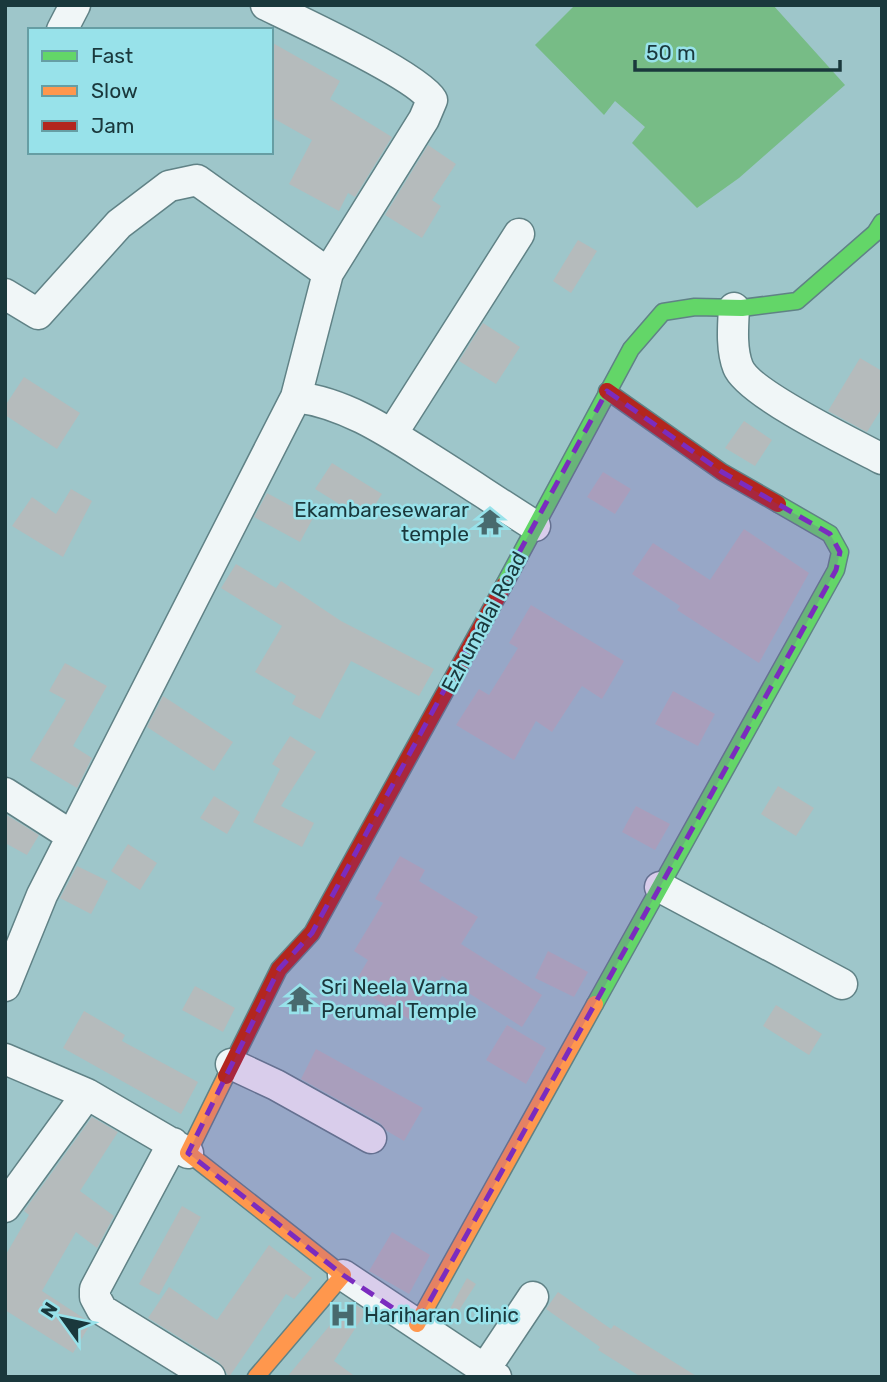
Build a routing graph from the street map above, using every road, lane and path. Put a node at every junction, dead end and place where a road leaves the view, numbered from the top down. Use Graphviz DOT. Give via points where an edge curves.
graph roads {
  1 [pos="75,5"];
  2 [pos="266,5"];
  3 [pos="63,28"];
  4 [pos="882,222"];
  5 [pos="519,234"];
  6 [pos="328,273"];
  7 [pos="5,294"];
  8 [pos="734,308"];
  9 [pos="607,391"];
  10 [pos="296,397"];
  11 [pos="392,434"];
  12 [pos="882,460"];
  13 [pos="535,526"];
  14 [pos="5,793"];
  15 [pos="72,836"];
  16 [pos="660,887"];
  17 [pos="842,984"];
  18 [pos="5,986"];
  19 [pos="5,1059"];
  20 [pos="231,1065"];
  21 [pos="88,1094"];
  22 [pos="371,1138"];
  23 [pos="180,1148"];
  24 [pos="5,1207"];
  25 [pos="343,1275"];
  26 [pos="533,1297"];
  27 [pos="417,1324"];
  28 [pos="490,1373"];
  29 [pos="210,1377"];
  30 [pos="256,1377"];
  1 -- 3 [label="street"];
  2 -- 6 [label="street" via="395,72 427,91 432,100"];
  4 -- 8 [label="street, Ezhumalai Road" via="796,301"];
  5 -- 11 [label="street"];
  6 -- 7 [label="street" via="197,180 169,187 119,224 38,314"];
  6 -- 10 [label="street"];
  8 -- 9 [label="street, Ezhumalai Road" via="663,312 631,349"];
  8 -- 12 [label="street" via="738,369 761,392"];
  9 -- 13 [label="street, Ezhumalai Road"];
  9 -- 16 [label="street" via="722,472 830,534 840,552 836,570"];
  10 -- 11 [label="street" via="354,414"];
  10 -- 15 [label="street"];
  11 -- 13 [label="street"];
  13 -- 20 [label="street, Ezhumalai Road" via="319,921 279,969"];
  14 -- 15 [label="street"];
  15 -- 18 [label="street" via="42,894"];
  16 -- 17 [label="street"];
  16 -- 27 [label="street"];
  19 -- 21 [label="street"];
  20 -- 22 [label="street" via="276,1084"];
  20 -- 23 [label="street, Ezhumalai Road"];
  21 -- 23 [label="street"];
  21 -- 24 [label="street"];
  23 -- 25 [label="street"];
  23 -- 29 [label="street" via="95,1289 95,1297 102,1310"];
  25 -- 27 [label="street"];
  25 -- 30 [label="street"];
  26 -- 28 [label="street"];
  27 -- 28 [label="street"];
}
